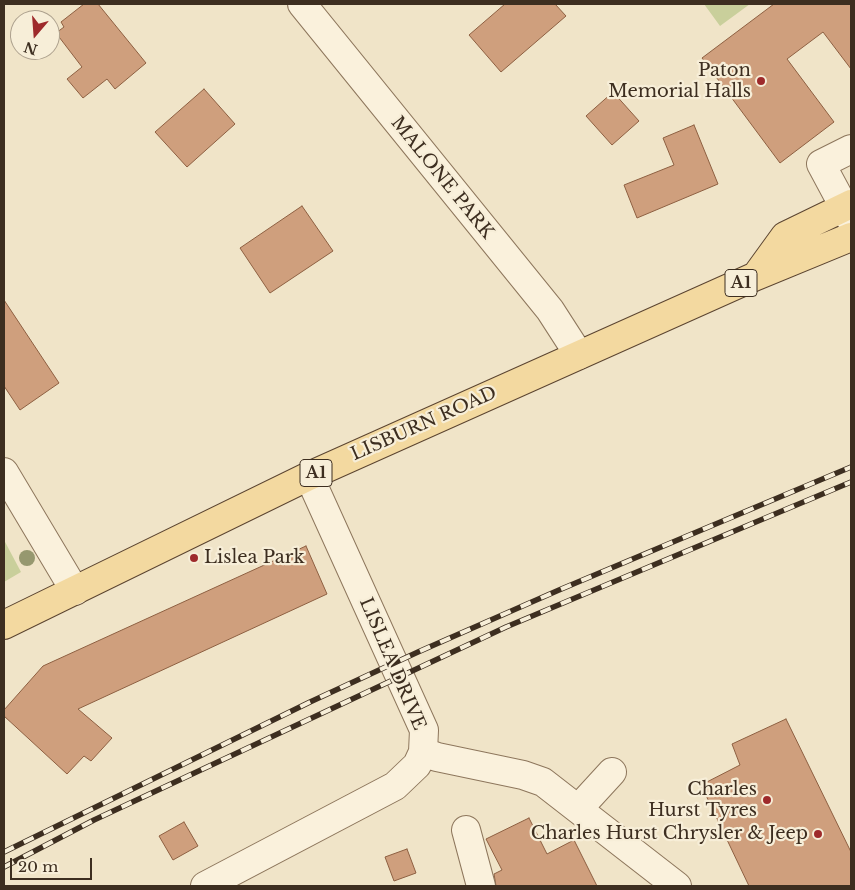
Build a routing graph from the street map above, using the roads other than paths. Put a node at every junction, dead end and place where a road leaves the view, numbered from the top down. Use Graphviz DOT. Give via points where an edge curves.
graph roads {
  1 [pos="302,4"];
  2 [pos="851,149"];
  3 [pos="849,210"];
  4 [pos="851,237"];
  5 [pos="756,276"];
  6 [pos="579,355"];
  7 [pos="4,472"];
  8 [pos="310,476"];
  9 [pos="75,592"];
  10 [pos="4,625"];
  11 [pos="423,752"];
  12 [pos="612,772"];
  13 [pos="579,808"];
  14 [pos="466,830"];
  15 [pos="204,886"];
  16 [pos="480,886"];
  17 [pos="677,886"];
  1 -- 6 [label="street, MALONE PARK" via="550,310"];
  2 -- 3 [label="street" via="821,164"];
  3 -- 5 [label="main road, A1" via="785,236"];
  4 -- 5 [label="main road, LISBURN ROAD / A1"];
  5 -- 6 [label="main road, LISBURN ROAD / A1"];
  6 -- 8 [label="main road, LISBURN ROAD / A1"];
  7 -- 9 [label="street"];
  8 -- 9 [label="main road, LISBURN ROAD / A1"];
  8 -- 11 [label="street, LISLEA DRIVE" via="424,730"];
  9 -- 10 [label="main road, LISBURN ROAD / A1"];
  11 -- 13 [label="street" via="543,782"];
  11 -- 15 [label="street, LISLEA DRIVE" via="417,765 395,786"];
  12 -- 13 [label="street"];
  13 -- 17 [label="street"];
  14 -- 16 [label="street"];
}
